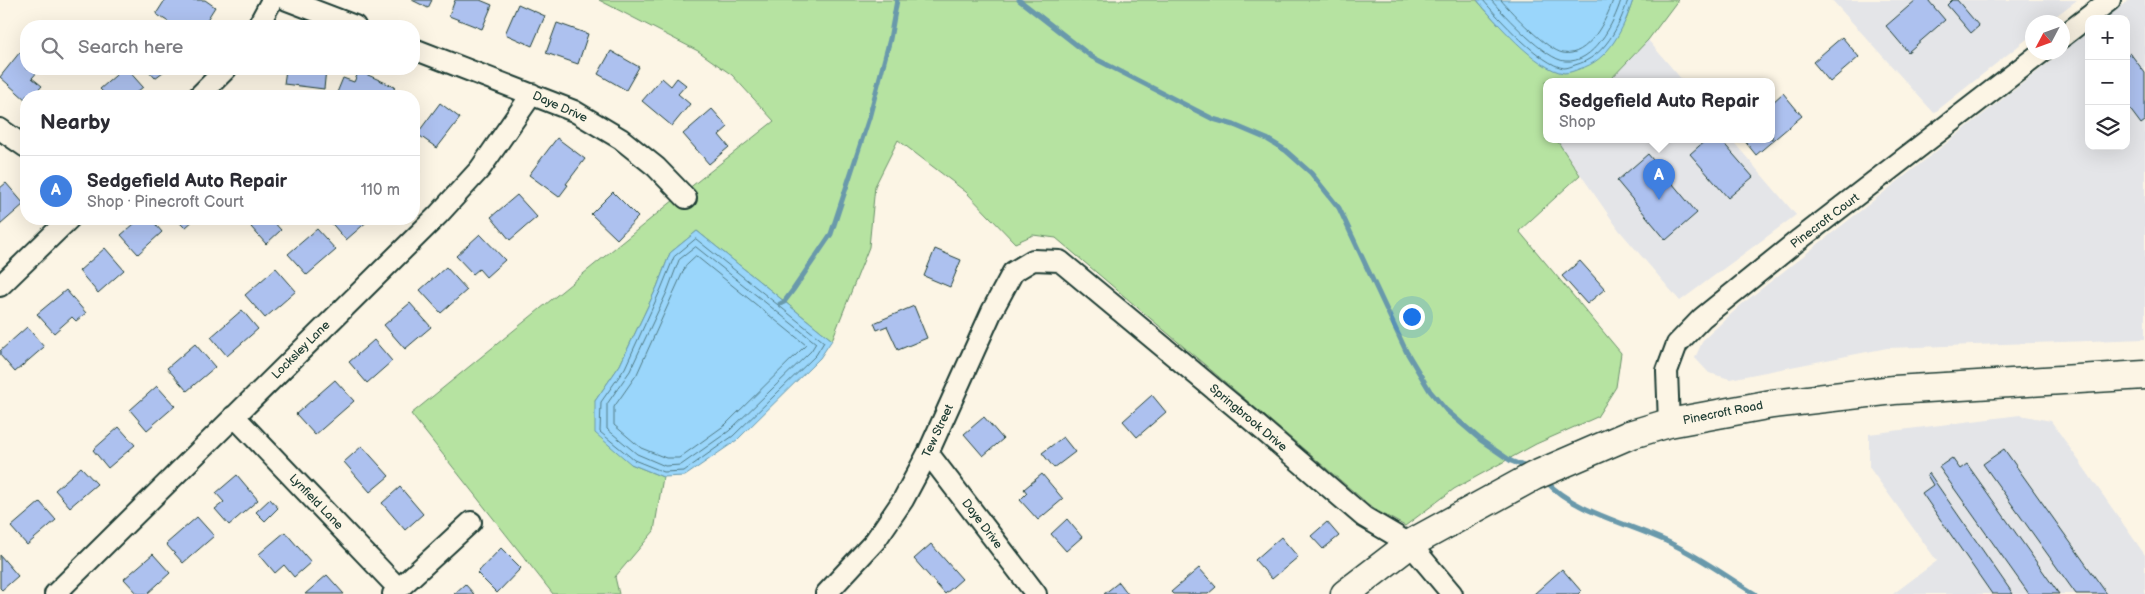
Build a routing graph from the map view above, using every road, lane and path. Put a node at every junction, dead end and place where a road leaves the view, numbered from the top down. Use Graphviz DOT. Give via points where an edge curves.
graph roads {
  1 [pos="272,0"];
  2 [pos="287,0"];
  3 [pos="2110,0"];
  4 [pos="261,20"];
  5 [pos="339,20"];
  6 [pos="2070,31"];
  7 [pos="420,51"];
  8 [pos="2032,60"];
  9 [pos="220,75"];
  10 [pos="205,90"];
  11 [pos="532,94"];
  12 [pos="0,129"];
  13 [pos="20,143"];
  14 [pos="686,198"];
  15 [pos="63,225"];
  16 [pos="1033,260"];
  17 [pos="0,286"];
  18 [pos="2145,375"];
  19 [pos="234,416"];
  20 [pos="1669,423"];
  21 [pos="928,453"];
  22 [pos="470,522"];
  23 [pos="1410,544"];
  24 [pos="396,591"];
  25 [pos="55,594"];
  26 [pos="826,594"];
  27 [pos="1036,594"];
  28 [pos="1345,594"];
  29 [pos="1452,594"];
  1 -- 4 [label="street"];
  2 -- 5 [label="street"];
  3 -- 6 [label="street"];
  7 -- 11 [label="street, Daye Drive"];
  8 -- 20 [label="street, Pinecroft Court" via="1702,318 1677,344 1667,372"];
  9 -- 10 [label="street"];
  11 -- 14 [label="street, Daye Drive" via="574,111 621,139 656,167"];
  11 -- 19 [label="street, Locksley Lane" via="480,169 438,215"];
  12 -- 13 [label="street"];
  15 -- 17 [label="street"];
  16 -- 21 [label="street, Tew Street" via="1013,272"];
  16 -- 23 [label="street, Springbrook Drive" via="1060,261 1364,517"];
  18 -- 20 [label="street, Pinecroft Road" via="1894,390 1772,404"];
  19 -- 24 [label="street, Lynfield Lane"];
  19 -- 25 [label="street, Locksley Lane"];
  20 -- 23 [label="street, Pinecroft Road" via="1629,435 1538,474"];
  21 -- 26 [label="street, Tew Street" via="903,500 875,541"];
  21 -- 27 [label="street, Daye Drive"];
  22 -- 24 [label="street"];
  23 -- 28 [label="street, Pinecroft Road"];
  23 -- 29 [label="street, Springbrook Drive"];
}
